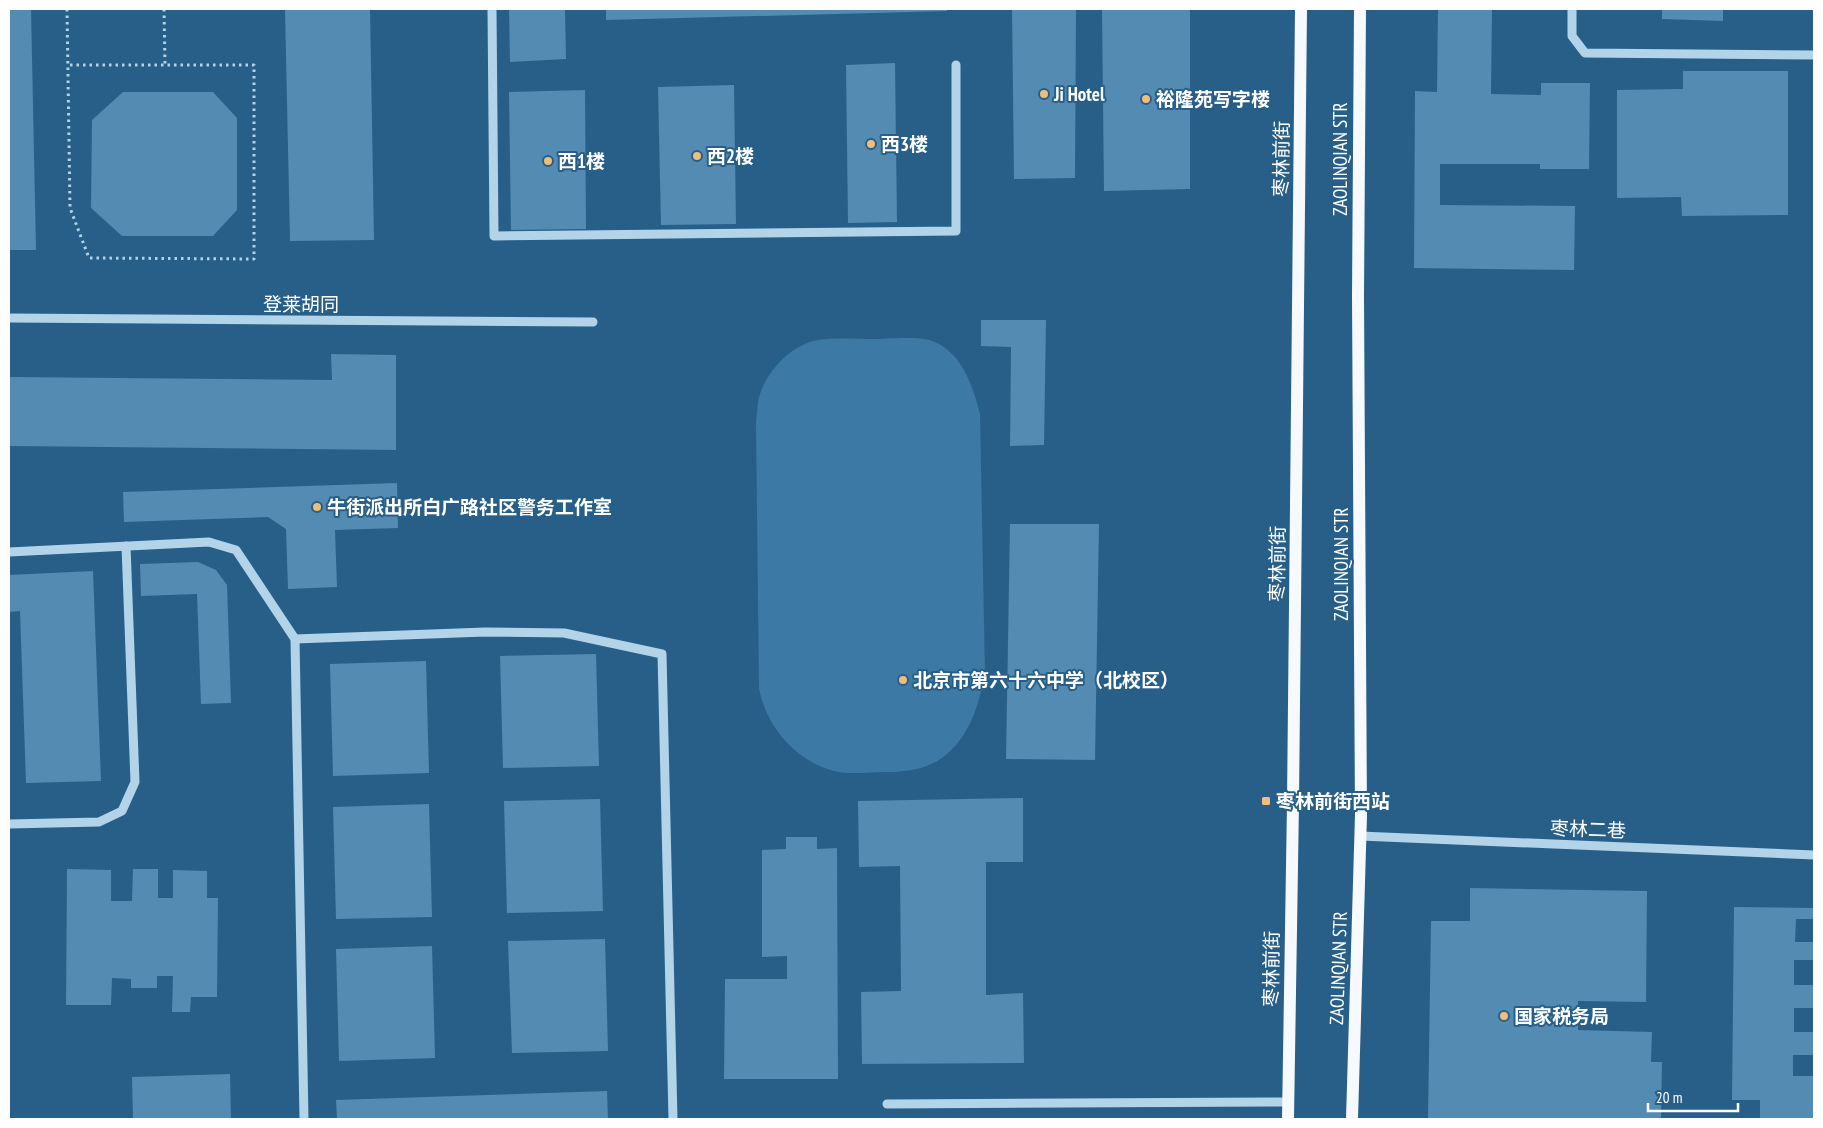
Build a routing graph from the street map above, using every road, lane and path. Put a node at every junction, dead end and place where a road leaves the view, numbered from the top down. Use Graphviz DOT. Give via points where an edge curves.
graph roads {
  1 [pos="67,9"];
  2 [pos="164,9"];
  3 [pos="492,9"];
  4 [pos="1301,9"];
  5 [pos="1360,9"];
  6 [pos="1572,9"];
  7 [pos="1814,55"];
  8 [pos="68,64"];
  9 [pos="165,65"];
  10 [pos="956,66"];
  11 [pos="9,318"];
  12 [pos="593,322"];
  13 [pos="126,546"];
  14 [pos="9,552"];
  15 [pos="295,639"];
  16 [pos="9,824"];
  17 [pos="1360,836"];
  18 [pos="1814,855"];
  19 [pos="1288,1102"];
  20 [pos="887,1104"];
  21 [pos="304,1119"];
  22 [pos="673,1119"];
  23 [pos="1288,1119"];
  24 [pos="1352,1119"];
  1 -- 8 [label="path"];
  2 -- 9 [label="path"];
  3 -- 10 [label="street" via="494,236 956,231"];
  4 -- 19 [label="main road, 枣林前街"];
  5 -- 17 [label="main road, ZAOLINQIAN STR"];
  6 -- 7 [label="street" via="1572,36 1585,53"];
  8 -- 9 [label="path"];
  8 -- 9 [label="path" via="70,208 89,258 254,259 254,65"];
  11 -- 12 [label="street, 登莱胡同"];
  13 -- 14 [label="street"];
  13 -- 15 [label="street" via="209,542 236,550"];
  13 -- 16 [label="street" via="135,782 122,811 99,822"];
  15 -- 21 [label="street"];
  15 -- 22 [label="street" via="485,632 564,633 662,654"];
  17 -- 18 [label="street, 枣林二巷"];
  17 -- 24 [label="main road, ZAOLINQIAN STR"];
  19 -- 20 [label="street"];
  19 -- 23 [label="main road, 枣林前街"];
}
